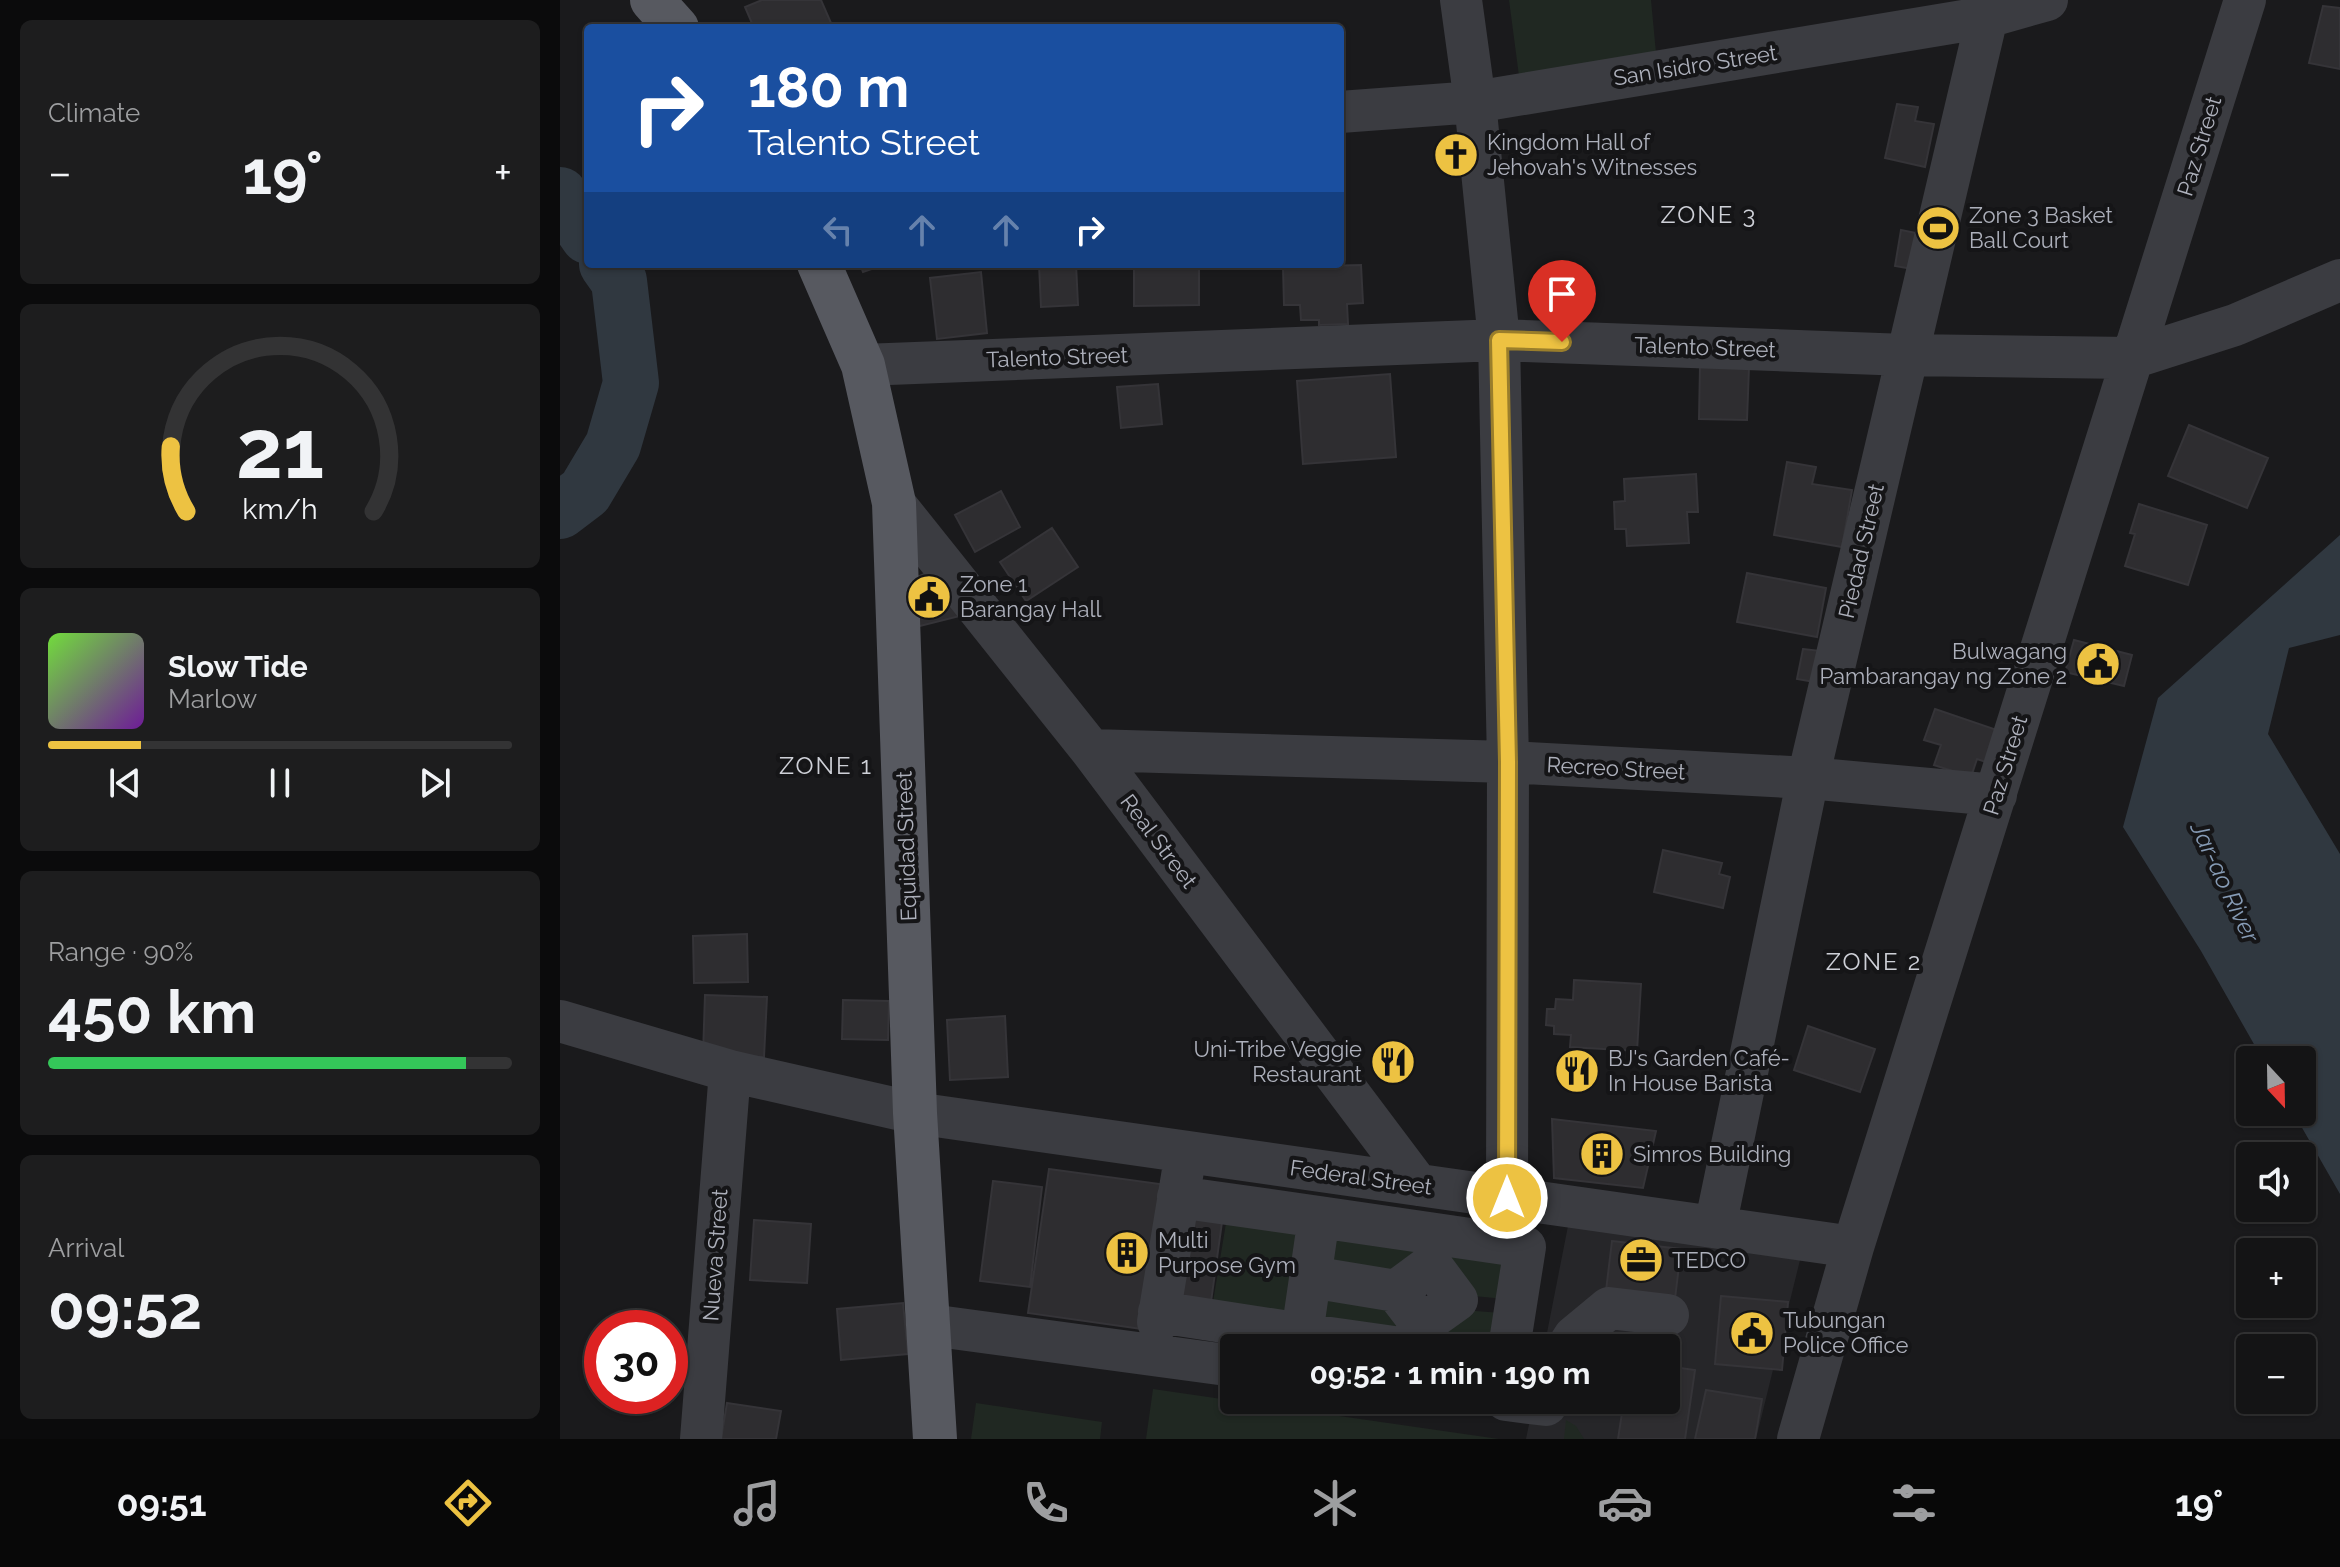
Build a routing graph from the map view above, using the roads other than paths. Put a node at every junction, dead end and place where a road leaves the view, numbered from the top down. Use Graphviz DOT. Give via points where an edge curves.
graph roads {
  1 [pos="652,0"];
  2 [pos="1461,0"];
  3 [pos="2047,0"];
  4 [pos="2245,0"];
  5 [pos="1987,17"];
  6 [pos="673,24"];
  7 [pos="1475,102"];
  8 [pos="1344,112"];
  9 [pos="821,268"];
  10 [pos="2340,280"];
  11 [pos="1499,340"];
  12 [pos="1906,355"];
  13 [pos="2132,358"];
  14 [pos="863,365"];
  15 [pos="894,503"];
  16 [pos="1091,750"];
  17 [pos="1508,762"];
  18 [pos="1808,778"];
  19 [pos="1996,795"];
  20 [pos="560,1021"];
  21 [pos="730,1071"];
  22 [pos="915,1113"];
  23 [pos="1186,1152"];
  24 [pos="1418,1185"];
  25 [pos="1178,1197"];
  26 [pos="1520,1199"];
  27 [pos="1319,1217"];
  28 [pos="1715,1227"];
  29 [pos="1525,1247"];
  30 [pos="1853,1247"];
  31 [pos="1433,1250"];
  32 [pos="1311,1277"];
  33 [pos="1396,1291"];
  34 [pos="1457,1300"];
  35 [pos="1515,1307"];
  36 [pos="1668,1315"];
  37 [pos="930,1325"];
  38 [pos="1302,1334"];
  39 [pos="1411,1334"];
  40 [pos="1420,1334"];
  41 [pos="1511,1334"];
  42 [pos="1578,1334"];
  43 [pos="1220,1364"];
  44 [pos="701,1439"];
  45 [pos="935,1439"];
  46 [pos="1798,1439"];
  1 -- 6 [label="main road"];
  2 -- 7 [label="street"];
  3 -- 5 [label="street, San Isidro Street"];
  4 -- 13 [label="street, Paz Street"];
  5 -- 7 [label="street, San Isidro Street"];
  5 -- 12 [label="street, Piedad Street"];
  7 -- 8 [label="street, San Isidro Street"];
  7 -- 11 [label="street"];
  9 -- 14 [label="main road, Equidad Street"];
  10 -- 13 [label="street, Talento Street" via="2235,325"];
  11 -- 12 [label="street, Talento Street"];
  11 -- 14 [label="street, Talento Street"];
  11 -- 17 [label="street"];
  12 -- 13 [label="street, Talento Street"];
  12 -- 18 [label="street, Piedad Street"];
  13 -- 19 [label="street, Paz Street"];
  14 -- 15 [label="main road, Equidad Street"];
  15 -- 16 [label="street, Real Street"];
  15 -- 22 [label="main road, Equidad Street"];
  16 -- 17 [label="street, Recreo Street"];
  16 -- 24 [label="street, Real Street"];
  17 -- 18 [label="street, Recreo Street"];
  17 -- 26 [label="street"];
  18 -- 19 [label="street, Recreo Street"];
  18 -- 28 [label="street, Piedad Street"];
  19 -- 30 [label="street, Paz Street"];
  20 -- 21 [label="street, Federal Street"];
  21 -- 22 [label="street, Federal Street"];
  21 -- 44 [label="street, Nueva Street"];
  22 -- 23 [label="street, Federal Street"];
  22 -- 37 [label="main road, Equidad Street"];
  23 -- 24 [label="street, Federal Street"];
  23 -- 25 [label="street"];
  24 -- 26 [label="street, Federal Street"];
  25 -- 27 [label="street"];
  25 -- 38 [label="street" via="1158,1317"];
  26 -- 28 [label="street, Federal Street"];
  26 -- 29 [label="street"];
  27 -- 31 [label="street"];
  27 -- 32 [label="street"];
  28 -- 30 [label="street, Federal Street"];
  29 -- 31 [label="street"];
  29 -- 35 [label="street"];
  30 -- 46 [label="street, Paz Street"];
  31 -- 33 [label="street"];
  31 -- 34 [label="street"];
  32 -- 33 [label="street"];
  32 -- 38 [label="street"];
  33 -- 39 [label="street"];
  34 -- 35 [label="street"];
  34 -- 40 [label="street"];
  35 -- 41 [label="street"];
  36 -- 42 [label="street" via="1609,1308"];
  37 -- 43 [label="street"];
  37 -- 45 [label="main road, Equidad Street"];
}
